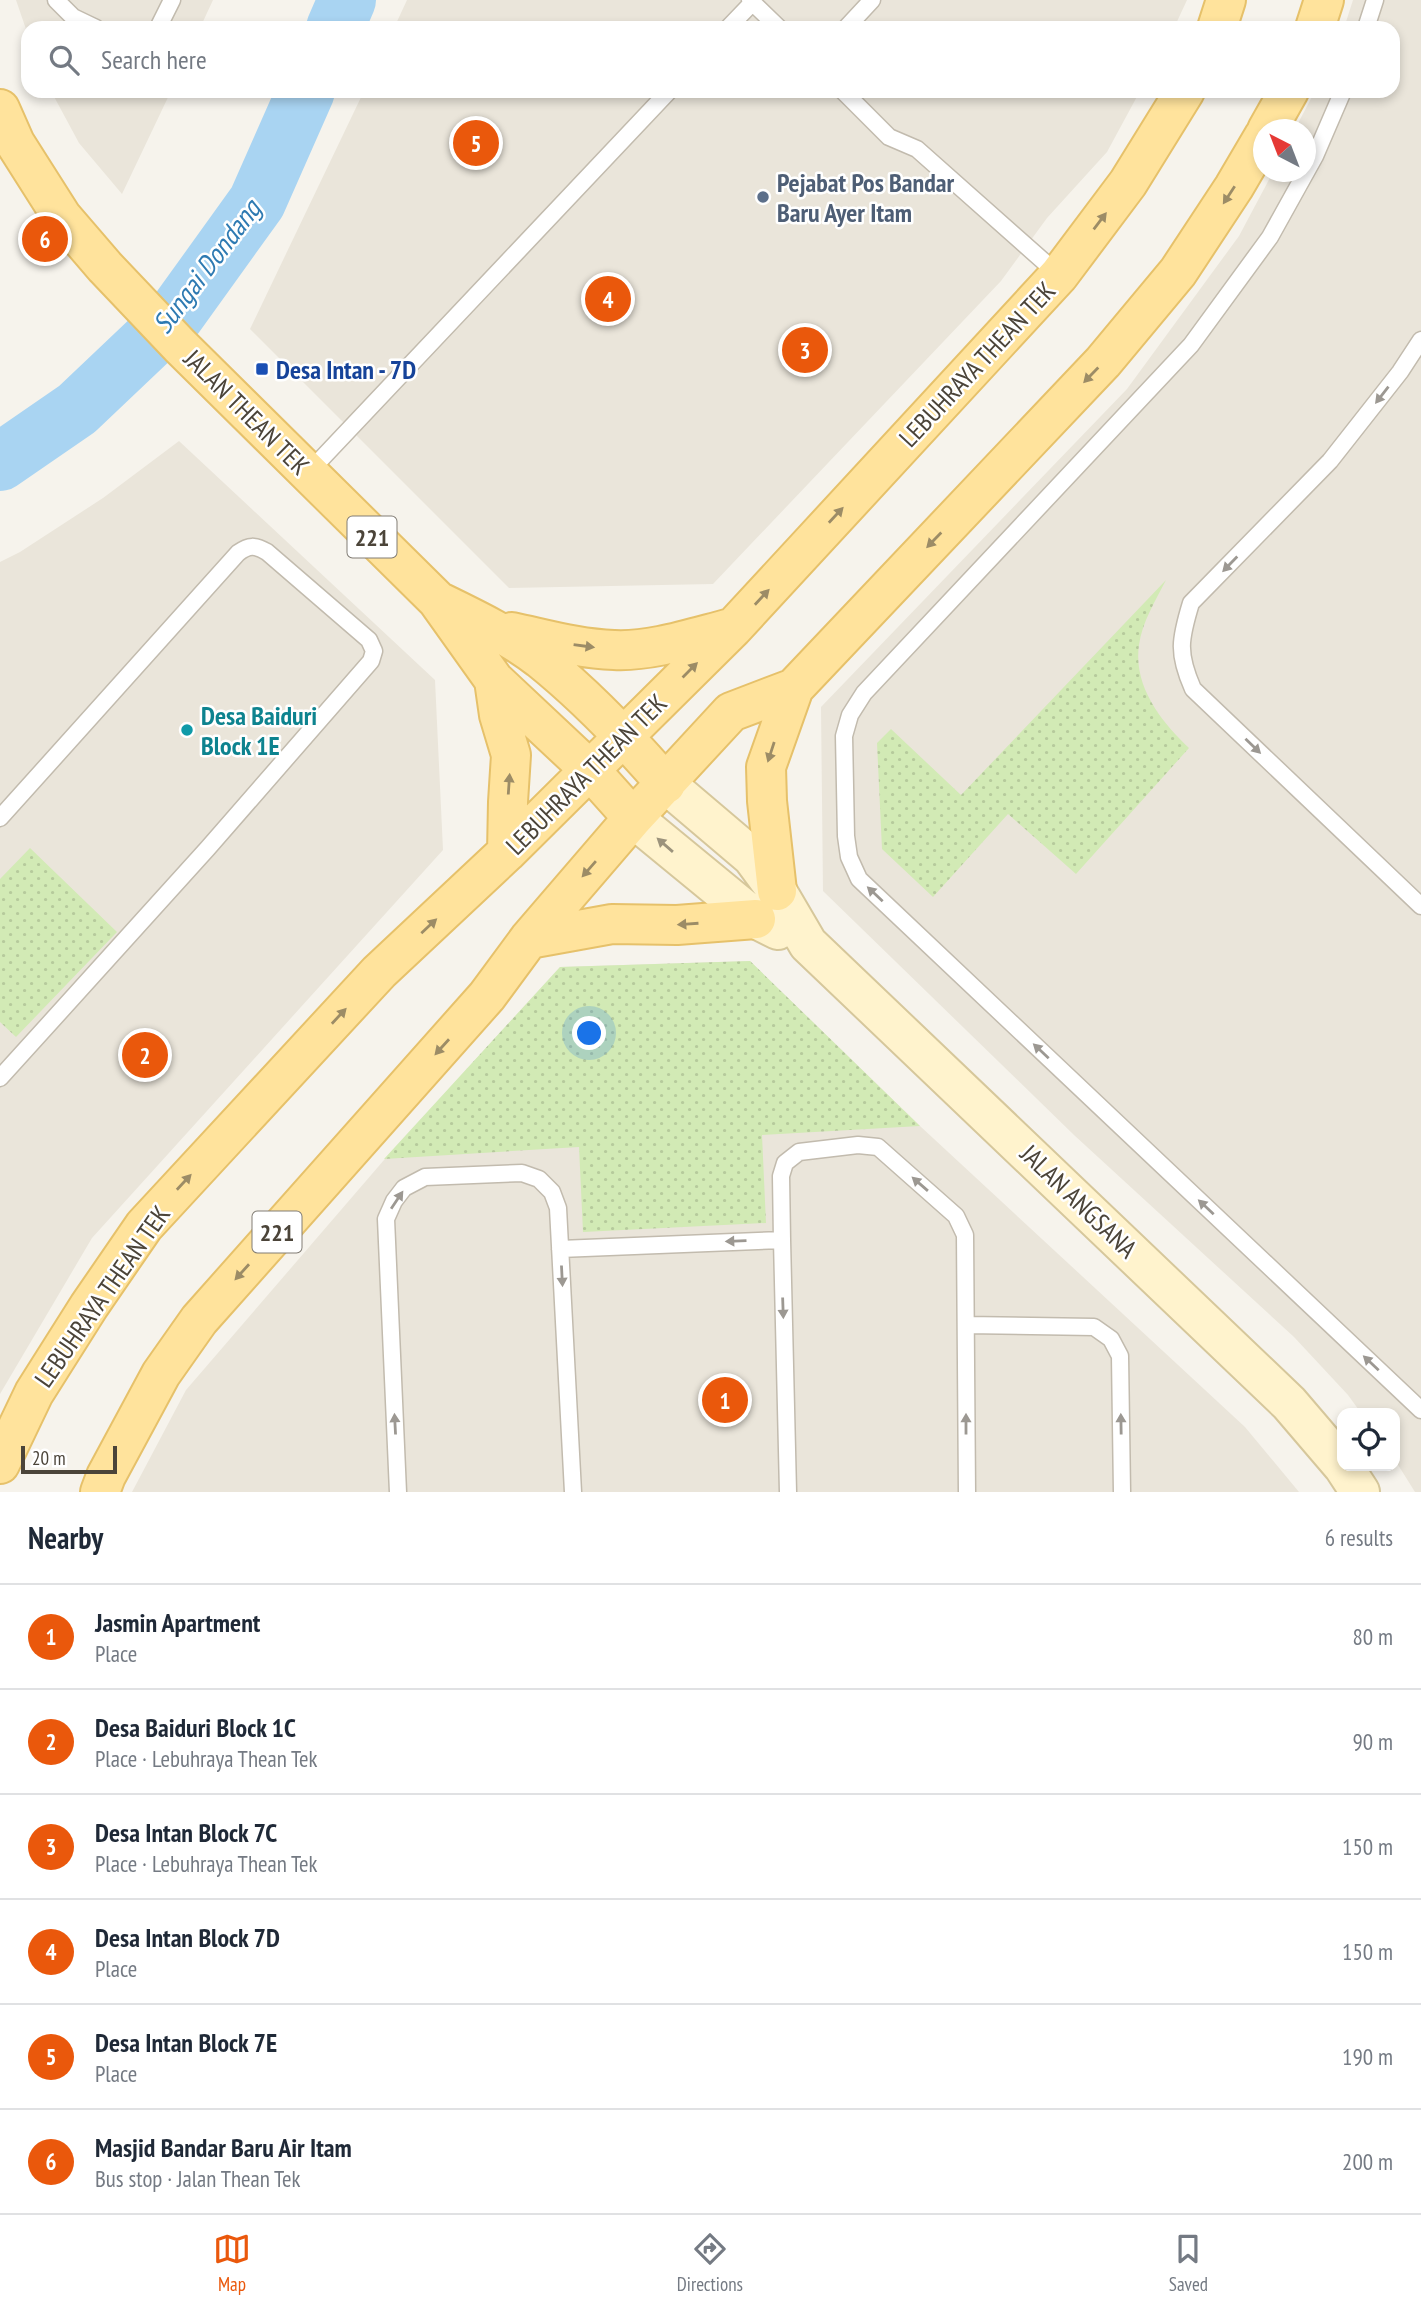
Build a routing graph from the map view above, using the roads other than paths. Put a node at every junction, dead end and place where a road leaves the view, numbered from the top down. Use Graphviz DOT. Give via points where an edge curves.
graph roads {
  1 [pos="56,0"];
  2 [pos="172,0"];
  3 [pos="873,0"];
  4 [pos="1226,0"];
  5 [pos="1324,0"];
  6 [pos="1375,0"];
  7 [pos="751,1"];
  8 [pos="81,21"];
  9 [pos="162,21"];
  10 [pos="734,21"];
  11 [pos="772,21"];
  12 [pos="853,21"];
  13 [pos="1219,21"];
  14 [pos="1317,21"];
  15 [pos="1368,21"];
  16 [pos="662,98"];
  17 [pos="850,98"];
  18 [pos="1181,98"];
  19 [pos="1285,98"];
  20 [pos="1340,98"];
  21 [pos="0,109"];
  22 [pos="1273,119"];
  23 [pos="1253,155"];
  24 [pos="1059,275"];
  25 [pos="1421,340"];
  26 [pos="308,473"];
  27 [pos="437,600"];
  28 [pos="493,628"];
  29 [pos="733,628"];
  30 [pos="494,680"];
  31 [pos="794,688"];
  32 [pos="624,735"];
  33 [pos="590,770"];
  34 [pos="666,784"];
  35 [pos="0,818"];
  36 [pos="633,818"];
  37 [pos="508,852"];
  38 [pos="766,905"];
  39 [pos="1421,906"];
  40 [pos="528,939"];
  41 [pos="0,1078"];
  42 [pos="782,1240"];
  43 [pos="560,1249"];
  44 [pos="966,1325"];
  45 [pos="1421,1410"];
  46 [pos="1337,1460"];
  47 [pos="0,1464"];
  48 [pos="1345,1471"];
  49 [pos="100,1492"];
  50 [pos="398,1492"];
  51 [pos="573,1492"];
  52 [pos="788,1492"];
  53 [pos="967,1492"];
  54 [pos="1122,1492"];
  55 [pos="1360,1492"];
  1 -- 8 [label="lane"];
  2 -- 9 [label="lane"];
  3 -- 12 [label="lane"];
  4 -- 13 [label="main road"];
  5 -- 14 [label="main road"];
  6 -- 15 [label="lane"];
  7 -- 10 [label="lane"];
  7 -- 11 [label="lane"];
  16 -- 26 [label="lane"];
  17 -- 24 [label="lane" via="889,137 917,149"];
  24 -- 18 [label="main road, LEBUHRAYA THEAN TEK, one-way" via="1128,183"];
  19 -- 22 [label="main road"];
  45 -- 20 [label="lane, one-way" via="859,879 846,836 844,736 864,693 1191,345 1270,237 1315,156"];
  21 -- 26 [label="main road, JALAN THEAN TEK / 221" via="15,143 62,217 180,346"];
  23 -- 31 [label="main road, one-way" via="1178,272 1103,362"];
  29 -- 24 [label="main road, LEBUHRAYA THEAN TEK, one-way"];
  25 -- 39 [label="lane, one-way" via="1330,461 1191,603 1181,634 1182,665 1193,689"];
  26 -- 27 [label="main road, JALAN THEAN TEK / 221"];
  27 -- 28 [label="main road, JALAN THEAN TEK / 221"];
  27 -- 30 [label="main road, JALAN THEAN TEK / 221"];
  28 -- 29 [label="main road, one-way" via="616,651"];
  28 -- 32 [label="main road, JALAN THEAN TEK / 221" via="539,659"];
  32 -- 29 [label="main road, LEBUHRAYA THEAN TEK, one-way"];
  30 -- 33 [label="main road, JALAN THEAN TEK / 221"];
  37 -- 30 [label="main road, one-way" via="511,755"];
  31 -- 34 [label="main road" via="731,712"];
  31 -- 38 [label="main road, one-way" via="766,767"];
  32 -- 33 [label="main road, LEBUHRAYA THEAN TEK"];
  32 -- 34 [label="main road, JALAN THEAN TEK"];
  33 -- 36 [label="main road, JALAN THEAN TEK"];
  33 -- 37 [label="main road, LEBUHRAYA THEAN TEK"];
  34 -- 36 [label="main road, 221"];
  34 -- 38 [label="main road, JALAN ANGSANA" via="752,857"];
  35 -- 41 [label="lane" via="247,547 267,552 369,640 374,652 371,661"];
  38 -- 36 [label="main road, JALAN ANGSANA, one-way" via="715,887"];
  36 -- 40 [label="main road, 221, one-way"];
  47 -- 37 [label="main road, LEBUHRAYA THEAN TEK, one-way" via="34,1392 144,1226 379,972"];
  38 -- 40 [label="main road, one-way" via="677,925 612,924"];
  38 -- 46 [label="main road, JALAN ANGSANA" via="1289,1403"];
  40 -- 49 [label="main road, 221, one-way" via="487,996 199,1320 161,1374"];
  42 -- 43 [label="lane, one-way"];
  44 -- 42 [label="lane, one-way" via="965,1235 956,1216 878,1147 799,1152 785,1163"];
  42 -- 52 [label="lane, one-way"];
  50 -- 43 [label="lane, one-way" via="386,1219 394,1201 404,1188 425,1178 522,1173 539,1179 552,1192 558,1208"];
  43 -- 51 [label="lane, one-way"];
  53 -- 44 [label="lane, one-way"];
  54 -- 44 [label="lane, one-way" via="1120,1356 1111,1339 1094,1327"];
  48 -- 55 [label="main road, JALAN ANGSANA"];
}
